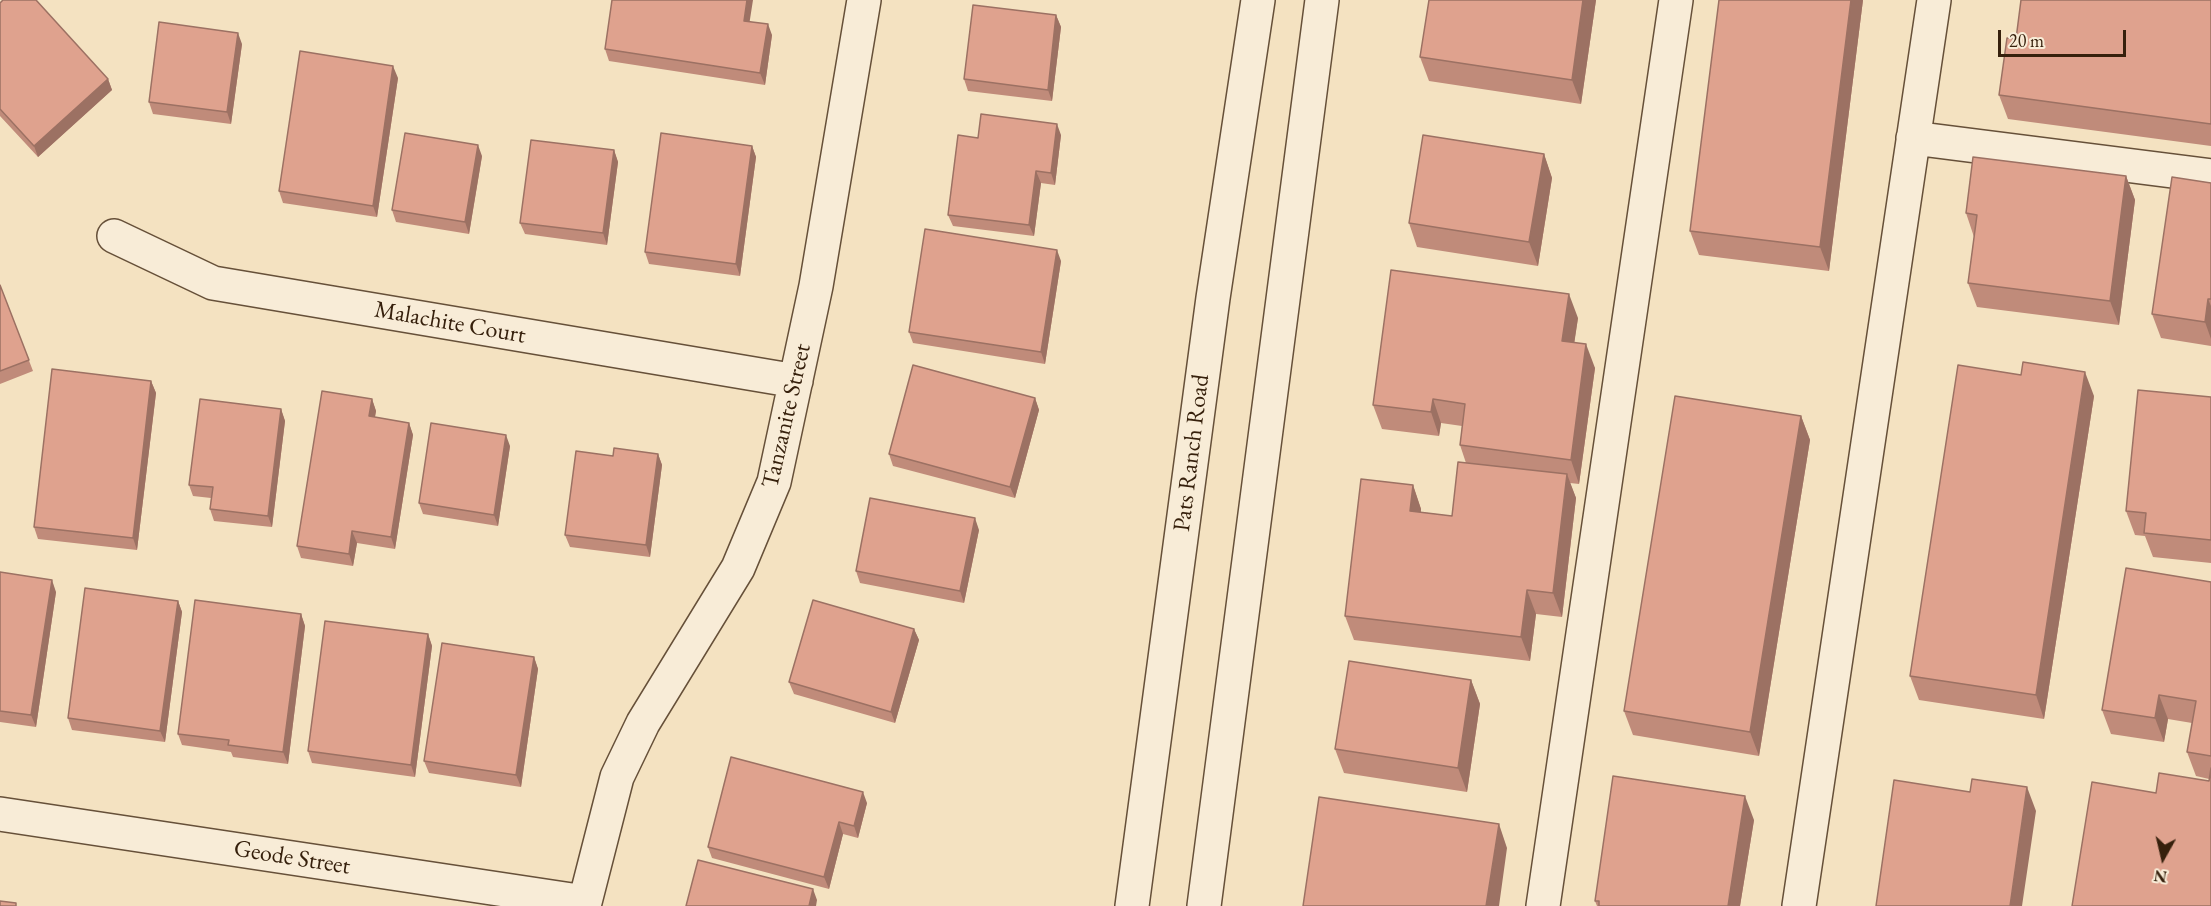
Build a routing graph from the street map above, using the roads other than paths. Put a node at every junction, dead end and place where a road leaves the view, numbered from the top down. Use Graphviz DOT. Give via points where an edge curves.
graph roads {
  1 [pos="864,0"];
  2 [pos="1258,0"];
  3 [pos="1322,0"];
  4 [pos="1676,0"];
  5 [pos="1934,0"];
  6 [pos="1913,138"];
  7 [pos="2211,176"];
  8 [pos="114,236"];
  9 [pos="796,381"];
  10 [pos="0,814"];
  11 [pos="585,902"];
  12 [pos="1131,906"];
  13 [pos="1204,906"];
  14 [pos="1542,906"];
  15 [pos="1799,906"];
  1 -- 9 [label="street, Tanzanite Street"];
  2 -- 12 [label="street, Pats Ranch Road" via="1212,298"];
  3 -- 13 [label="street"];
  4 -- 14 [label="street"];
  5 -- 6 [label="street"];
  6 -- 7 [label="street"];
  6 -- 15 [label="street"];
  8 -- 9 [label="street, Malachite Court" via="213,283"];
  9 -- 11 [label="street, Tanzanite Street" via="774,482 738,568 644,723 617,777"];
  10 -- 11 [label="street, Geode Street"];
}
